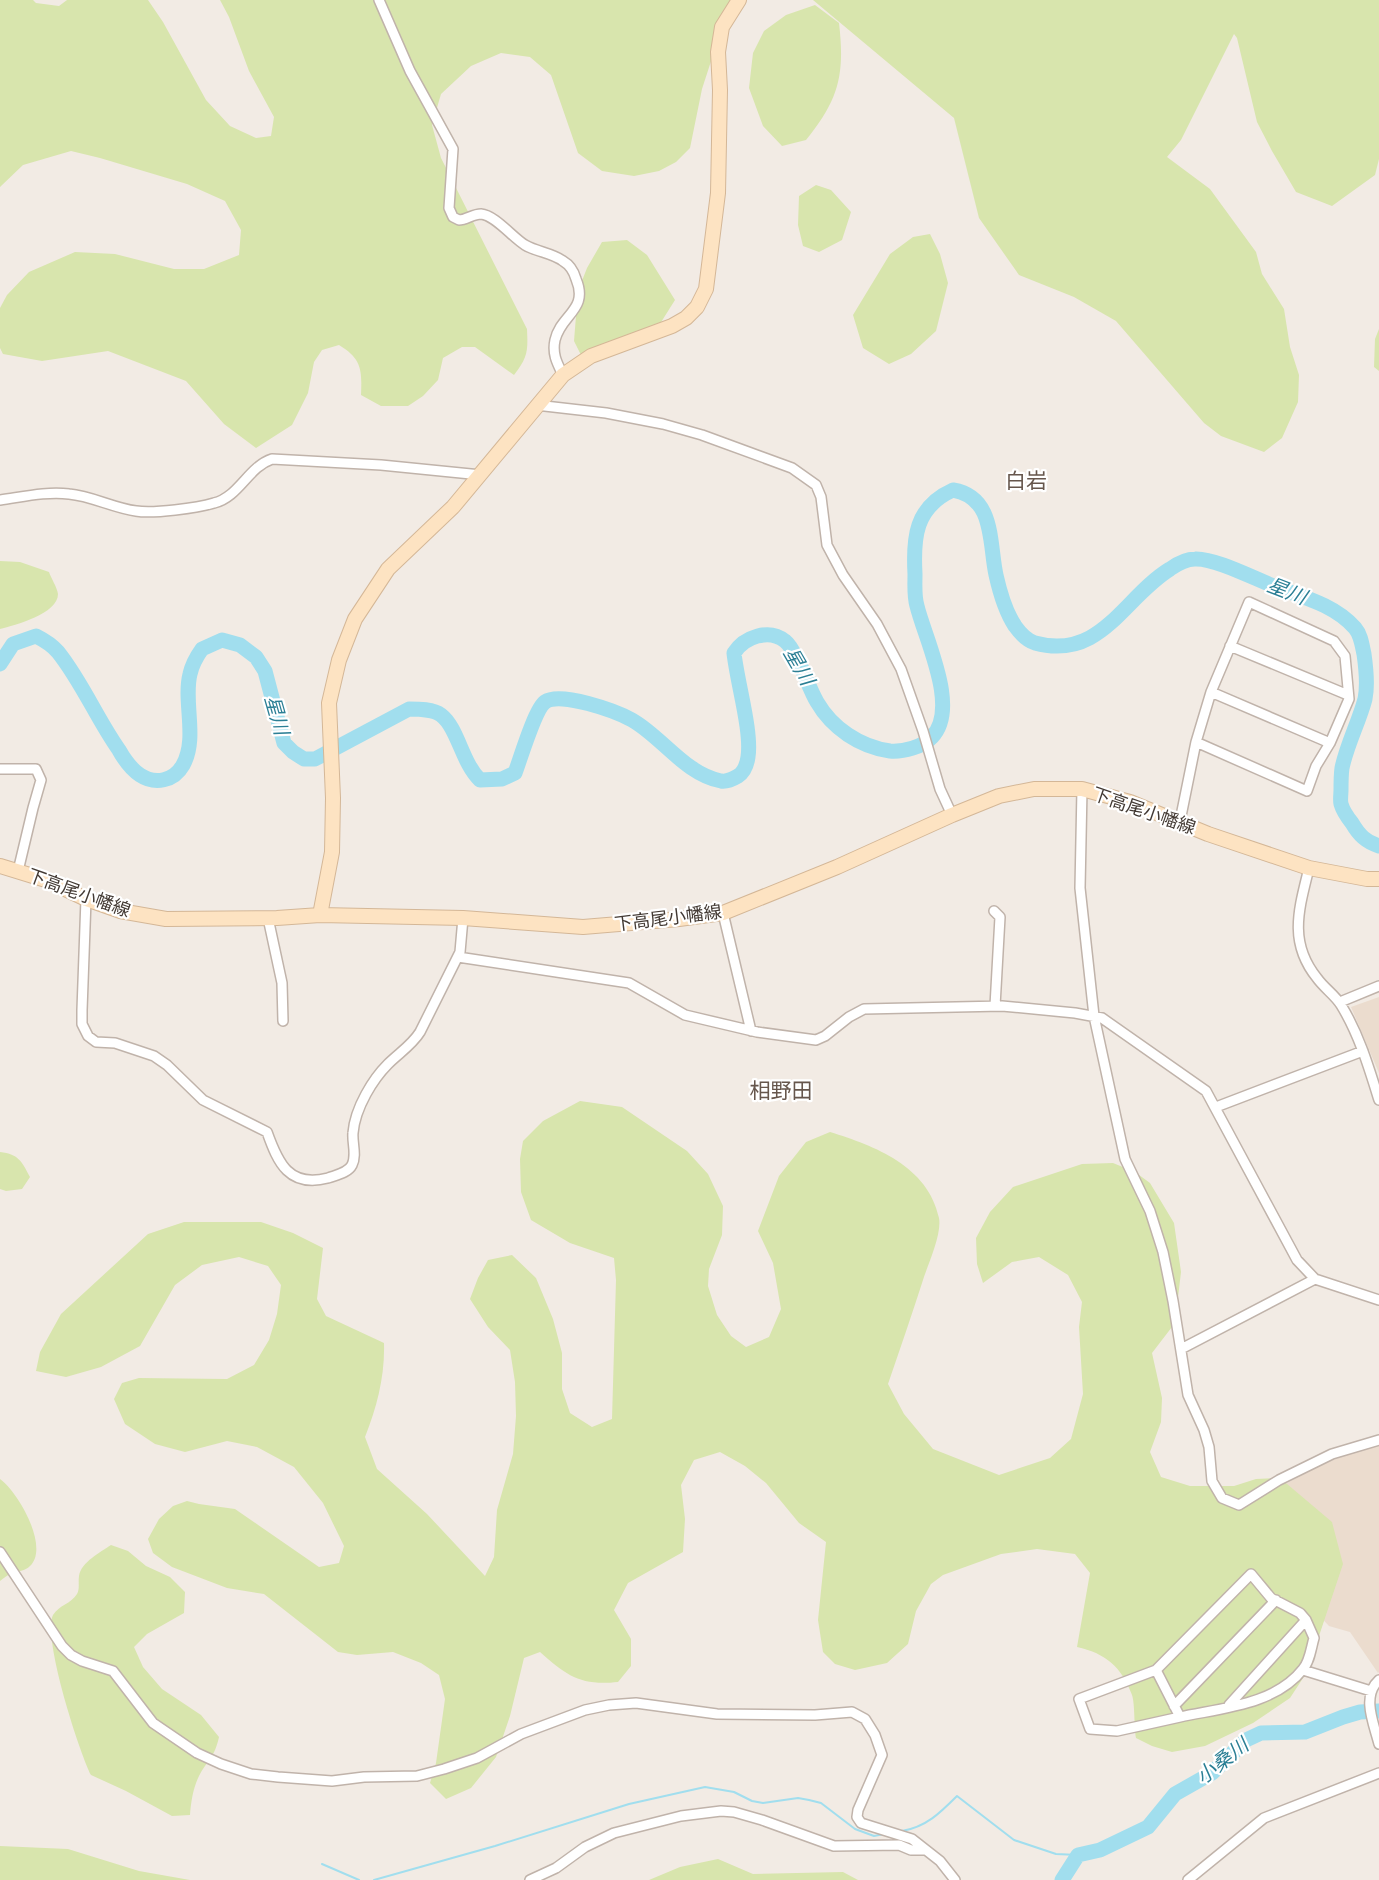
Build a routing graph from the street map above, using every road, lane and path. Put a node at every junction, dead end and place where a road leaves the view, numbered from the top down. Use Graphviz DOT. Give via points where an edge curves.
graph roads {
  1 [pos="379,0"];
  2 [pos="740,0"];
  3 [pos="563,375"];
  4 [pos="536,405"];
  5 [pos="481,475"];
  6 [pos="0,500"];
  7 [pos="1230,646"];
  8 [pos="1211,692"];
  9 [pos="1348,695"];
  10 [pos="1196,742"];
  11 [pos="1330,743"];
  12 [pos="0,769"];
  13 [pos="1082,789"];
  14 [pos="952,814"];
  15 [pos="1180,821"];
  16 [pos="0,866"];
  17 [pos="1309,868"];
  18 [pos="18,871"];
  19 [pos="1379,879"];
  20 [pos="86,899"];
  21 [pos="994,911"];
  22 [pos="723,913"];
  23 [pos="320,915"];
  24 [pos="268,918"];
  25 [pos="463,918"];
  26 [pos="458,957"];
  27 [pos="1379,986"];
  28 [pos="1340,1002"];
  29 [pos="995,1006"];
  30 [pos="1094,1016"];
  31 [pos="283,1021"];
  32 [pos="751,1031"];
  33 [pos="1363,1051"];
  34 [pos="1379,1100"];
  35 [pos="1216,1107"];
  36 [pos="1315,1279"];
  37 [pos="1379,1300"];
  38 [pos="1181,1349"];
  39 [pos="1379,1440"];
  40 [pos="0,1552"];
  41 [pos="1276,1600"];
  42 [pos="1306,1620"];
  43 [pos="1156,1670"];
  44 [pos="1303,1670"];
  45 [pos="1379,1680"];
  46 [pos="1371,1692"];
  47 [pos="1174,1706"];
  48 [pos="1229,1706"];
  49 [pos="1180,1717"];
  50 [pos="1379,1744"];
  51 [pos="1379,1773"];
  52 [pos="925,1850"];
  53 [pos="530,1880"];
  54 [pos="955,1880"];
  55 [pos="1188,1880"];
  1 -- 3 [label="street" via="410,71 453,149 448,208 453,217 487,217 526,246 561,259 574,274 580,298 558,333 554,349"];
  2 -- 3 [label="main road" via="722,27 718,52 718,193 706,289 686,318 591,356"];
  3 -- 4 [label="main road"];
  4 -- 5 [label="main road"];
  4 -- 14 [label="street" via="606,413 702,435 792,468 816,485 827,545 901,669 940,789"];
  5 -- 6 [label="street" via="272,459 260,463 227,498 214,504 136,511 68,494"];
  5 -- 23 [label="main road" via="388,569 355,619 339,660 329,703 332,852"];
  7 -- 8 [label="street"];
  7 -- 9 [label="street"];
  7 -- 9 [label="street" via="1249,602 1334,641 1345,656"];
  8 -- 10 [label="street"];
  8 -- 11 [label="street"];
  9 -- 11 [label="street"];
  10 -- 11 [label="street" via="1307,791"];
  10 -- 15 [label="street"];
  12 -- 18 [label="street" via="36,769 41,780"];
  13 -- 14 [label="main road, 下高尾小幡線" via="1034,789 999,796"];
  13 -- 15 [label="main road, 下高尾小幡線"];
  13 -- 30 [label="street" via="1080,888"];
  14 -- 22 [label="main road, 下高尾小幡線" via="837,867"];
  15 -- 17 [label="main road, 下高尾小幡線"];
  16 -- 18 [label="main road, 下高尾小幡線"];
  17 -- 19 [label="main road, 下高尾小幡線"];
  17 -- 28 [label="street" via="1297,937 1316,978"];
  18 -- 20 [label="main road, 下高尾小幡線"];
  20 -- 24 [label="main road, 下高尾小幡線" via="120,911 166,919"];
  20 -- 26 [label="street" via="82,1024 88,1036 96,1042 133,1048 160,1060 203,1100 267,1132 282,1167 307,1179 338,1175 350,1168 354,1158 354,1125 364,1098 386,1065 415,1040"];
  21 -- 29 [label="street" via="1000,917"];
  22 -- 25 [label="main road, 下高尾小幡線" via="583,927"];
  22 -- 32 [label="street"];
  23 -- 24 [label="main road, 下高尾小幡線"];
  23 -- 25 [label="main road, 下高尾小幡線"];
  24 -- 31 [label="street" via="282,983"];
  25 -- 26 [label="street"];
  26 -- 32 [label="street" via="629,983 685,1014"];
  27 -- 28 [label="street"];
  28 -- 33 [label="street"];
  29 -- 30 [label="street"];
  29 -- 32 [label="street" via="864,1009 816,1040"];
  30 -- 35 [label="street" via="1206,1091"];
  30 -- 38 [label="street" via="1125,1159 1150,1211 1163,1252"];
  33 -- 34 [label="street"];
  33 -- 35 [label="street"];
  35 -- 36 [label="street" via="1297,1260"];
  36 -- 37 [label="street"];
  36 -- 38 [label="street"];
  38 -- 39 [label="street" via="1188,1395 1209,1447 1212,1482 1222,1498 1232,1504 1242,1504 1279,1480 1332,1454"];
  40 -- 52 [label="street" via="70,1655 113,1671 153,1723 174,1738 221,1764 251,1774 332,1780 417,1776 477,1758 520,1734 585,1710 636,1702 717,1714 852,1712 865,1719 882,1755 858,1810 858,1820 912,1839"];
  41 -- 42 [label="street"];
  41 -- 43 [label="street" via="1251,1574"];
  41 -- 47 [label="street"];
  42 -- 44 [label="street" via="1314,1638"];
  42 -- 48 [label="street"];
  43 -- 47 [label="street"];
  43 -- 49 [label="street" via="1079,1699 1090,1730 1117,1731"];
  44 -- 46 [label="street"];
  44 -- 48 [label="street" via="1264,1698"];
  45 -- 46 [label="street"];
  46 -- 50 [label="street" via="1369,1706"];
  47 -- 49 [label="street"];
  48 -- 49 [label="street"];
  51 -- 55 [label="street" via="1264,1818"];
  52 -- 53 [label="street" via="899,1845 834,1846 762,1820 721,1811 681,1816 614,1833"];
  52 -- 54 [label="street"];
}
